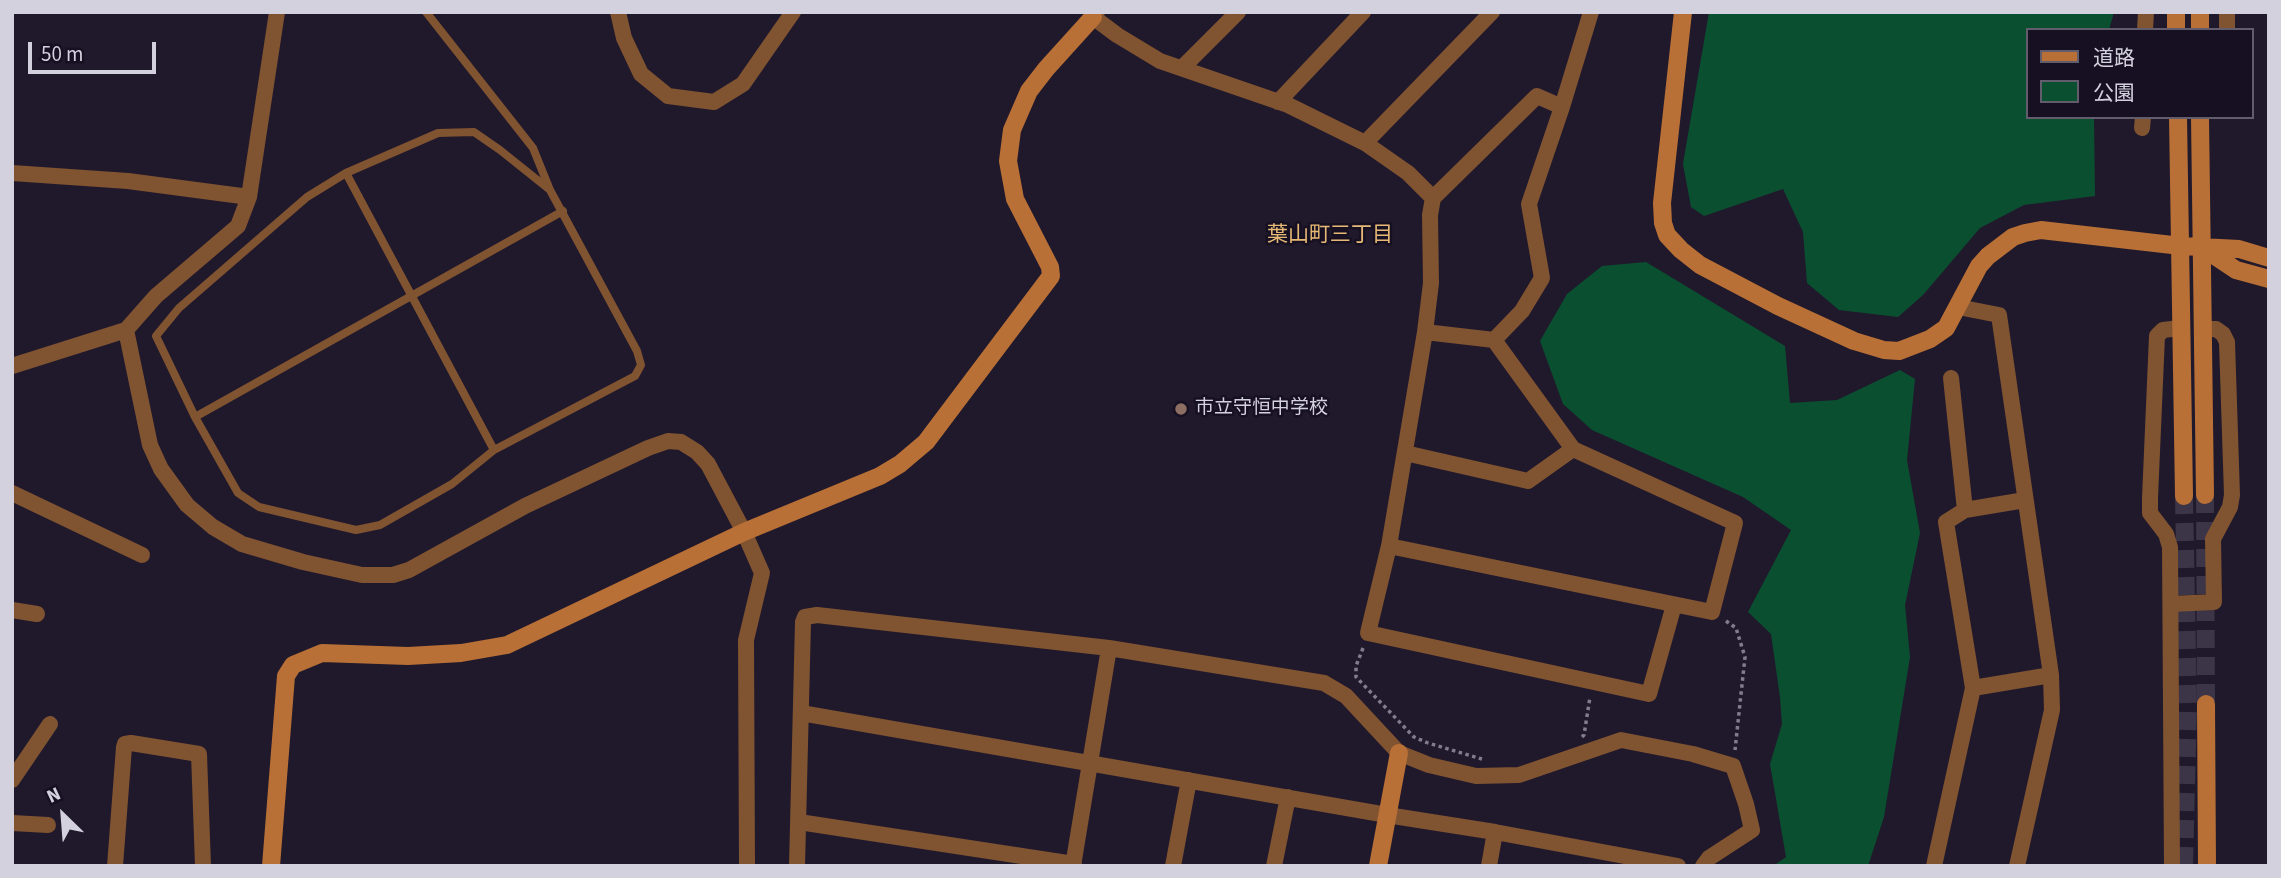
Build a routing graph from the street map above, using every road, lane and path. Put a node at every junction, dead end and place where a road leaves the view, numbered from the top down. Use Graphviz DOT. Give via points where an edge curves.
graph roads {
  1 [pos="277,12"];
  2 [pos="426,12"];
  3 [pos="618,12"];
  4 [pos="1238,12"];
  5 [pos="1363,12"];
  6 [pos="1492,12"];
  7 [pos="1591,12"];
  8 [pos="1683,12"];
  9 [pos="788,15"];
  10 [pos="1095,15"];
  11 [pos="1182,68"];
  12 [pos="1278,102"];
  13 [pos="1562,107"];
  14 [pos="2178,119"];
  15 [pos="2200,119"];
  16 [pos="1365,143"];
  17 [pos="12,173"];
  18 [pos="346,173"];
  19 [pos="550,190"];
  20 [pos="249,197"];
  21 [pos="1433,198"];
  22 [pos="563,211"];
  23 [pos="2180,246"];
  24 [pos="2200,246"];
  25 [pos="2269,258"];
  26 [pos="2269,279"];
  27 [pos="412,296"];
  28 [pos="1958,307"];
  29 [pos="2180,328"];
  30 [pos="2202,329"];
  31 [pos="126,330"];
  32 [pos="1425,332"];
  33 [pos="1494,340"];
  34 [pos="12,366"];
  35 [pos="1951,378"];
  36 [pos="195,417"];
  37 [pos="1573,449"];
  38 [pos="494,450"];
  39 [pos="1405,453"];
  40 [pos="12,493"];
  41 [pos="2205,495"];
  42 [pos="2184,496"];
  43 [pos="2025,500"];
  44 [pos="1965,510"];
  45 [pos="744,533"];
  46 [pos="1389,546"];
  47 [pos="142,555"];
  48 [pos="2171,604"];
  49 [pos="1674,605"];
  50 [pos="12,610"];
  51 [pos="1712,612"];
  52 [pos="37,614"];
  53 [pos="1368,633"];
  54 [pos="1109,648"];
  55 [pos="2051,675"];
  56 [pos="1592,681"];
  57 [pos="1973,688"];
  58 [pos="2206,704"];
  59 [pos="801,713"];
  60 [pos="50,724"];
  61 [pos="1578,739"];
  62 [pos="1399,753"];
  63 [pos="1486,760"];
  64 [pos="1090,762"];
  65 [pos="1733,766"];
  66 [pos="12,780"];
  67 [pos="1189,780"];
  68 [pos="1288,797"];
  69 [pos="1387,815"];
  70 [pos="799,822"];
  71 [pos="12,823"];
  72 [pos="48,825"];
  73 [pos="1495,832"];
  74 [pos="1590,858"];
  75 [pos="1073,865"];
  76 [pos="115,866"];
  77 [pos="203,866"];
  78 [pos="271,866"];
  79 [pos="747,866"];
  80 [pos="797,866"];
  81 [pos="1173,866"];
  82 [pos="1274,866"];
  83 [pos="1378,866"];
  84 [pos="1489,866"];
  85 [pos="1678,866"];
  86 [pos="1703,866"];
  87 [pos="1934,866"];
  88 [pos="2017,866"];
  89 [pos="2172,866"];
  90 [pos="2207,866"];
  1 -- 20 [label="street"];
  2 -- 19 [label="lane" via="533,148"];
  3 -- 9 [label="street" via="641,74 668,96 713,102 743,85"];
  4 -- 11 [label="street"];
  5 -- 12 [label="street"];
  6 -- 16 [label="street"];
  7 -- 13 [label="street"];
  8 -- 28 [label="street" via="1662,203 1667,234 1681,250 1778,306 1884,350 1899,351 1930,340 1945,328"];
  10 -- 11 [label="street" via="1147,54"];
  10 -- 45 [label="street" via="1029,91 1012,130 1008,161 1015,199 1050,267 1047,283 926,442 900,464"];
  11 -- 12 [label="street"];
  12 -- 16 [label="street"];
  13 -- 21 [label="street" via="1536,96"];
  13 -- 33 [label="street" via="1529,204 1542,278 1522,311"];
  14 -- 23 [label="street"];
  15 -- 24 [label="street"];
  16 -- 21 [label="street" via="1408,173"];
  17 -- 20 [label="street" via="128,181"];
  18 -- 19 [label="lane" via="438,134 474,132"];
  18 -- 27 [label="lane"];
  18 -- 36 [label="lane" via="307,197 179,308 156,336"];
  19 -- 22 [label="lane"];
  20 -- 31 [label="street" via="238,226 156,296"];
  21 -- 32 [label="street"];
  22 -- 27 [label="lane"];
  22 -- 38 [label="lane" via="637,351 640,365 635,376"];
  23 -- 24 [label="street"];
  23 -- 28 [label="street" via="2041,230 2025,233 1988,256"];
  23 -- 29 [label="street"];
  24 -- 25 [label="street"];
  24 -- 26 [label="street" via="2236,270"];
  24 -- 30 [label="street"];
  27 -- 36 [label="lane"];
  27 -- 38 [label="lane"];
  28 -- 43 [label="street" via="1999,315"];
  29 -- 42 [label="street"];
  29 -- 48 [label="street" via="2162,330 2157,336 2150,498 2150,513 2170,547"];
  30 -- 41 [label="street"];
  30 -- 48 [label="street" via="2216,329 2227,342 2232,495 2213,539 2214,602"];
  31 -- 34 [label="street"];
  31 -- 45 [label="street" via="150,445 161,469 187,505 242,544 362,575 393,575 525,506 668,441 681,442 708,464"];
  32 -- 33 [label="street"];
  32 -- 39 [label="street"];
  33 -- 37 [label="street"];
  35 -- 44 [label="street"];
  36 -- 38 [label="lane" via="238,493 259,507 356,530 380,525 440,491"];
  37 -- 39 [label="street" via="1528,481"];
  37 -- 51 [label="street" via="1735,523"];
  39 -- 46 [label="street"];
  40 -- 47 [label="street"];
  43 -- 44 [label="street"];
  43 -- 55 [label="street"];
  44 -- 57 [label="street" via="1946,522"];
  45 -- 78 [label="street" via="507,645 408,656 322,653 293,665 286,676"];
  45 -- 79 [label="street" via="762,573 746,640"];
  46 -- 49 [label="street"];
  46 -- 53 [label="street"];
  48 -- 89 [label="street"];
  49 -- 51 [label="street"];
  49 -- 56 [label="street" via="1649,694"];
  50 -- 52 [label="street"];
  51 -- 65 [label="path" via="1736,628 1745,657"];
  53 -- 56 [label="street"];
  53 -- 63 [label="path" via="1356,666 1362,684 1414,737"];
  54 -- 59 [label="street" via="810,615 803,622"];
  54 -- 62 [label="street" via="1324,683 1346,696"];
  54 -- 64 [label="street"];
  55 -- 57 [label="street"];
  55 -- 88 [label="street" via="2052,710"];
  56 -- 61 [label="path" via="1584,735"];
  57 -- 87 [label="street"];
  58 -- 90 [label="street"];
  59 -- 64 [label="street"];
  59 -- 70 [label="street"];
  60 -- 66 [label="street"];
  62 -- 65 [label="street" via="1476,776 1520,775 1621,740"];
  62 -- 69 [label="street"];
  64 -- 67 [label="street"];
  64 -- 75 [label="street"];
  65 -- 86 [label="street" via="1752,830"];
  67 -- 68 [label="street"];
  67 -- 81 [label="street"];
  68 -- 69 [label="street"];
  68 -- 82 [label="street"];
  69 -- 73 [label="street"];
  69 -- 83 [label="street"];
  70 -- 75 [label="street"];
  70 -- 80 [label="street"];
  71 -- 72 [label="street"];
  73 -- 74 [label="street"];
  73 -- 84 [label="street"];
  74 -- 85 [label="street"];
  76 -- 77 [label="street" via="124,747 131,743 198,754"];
}
